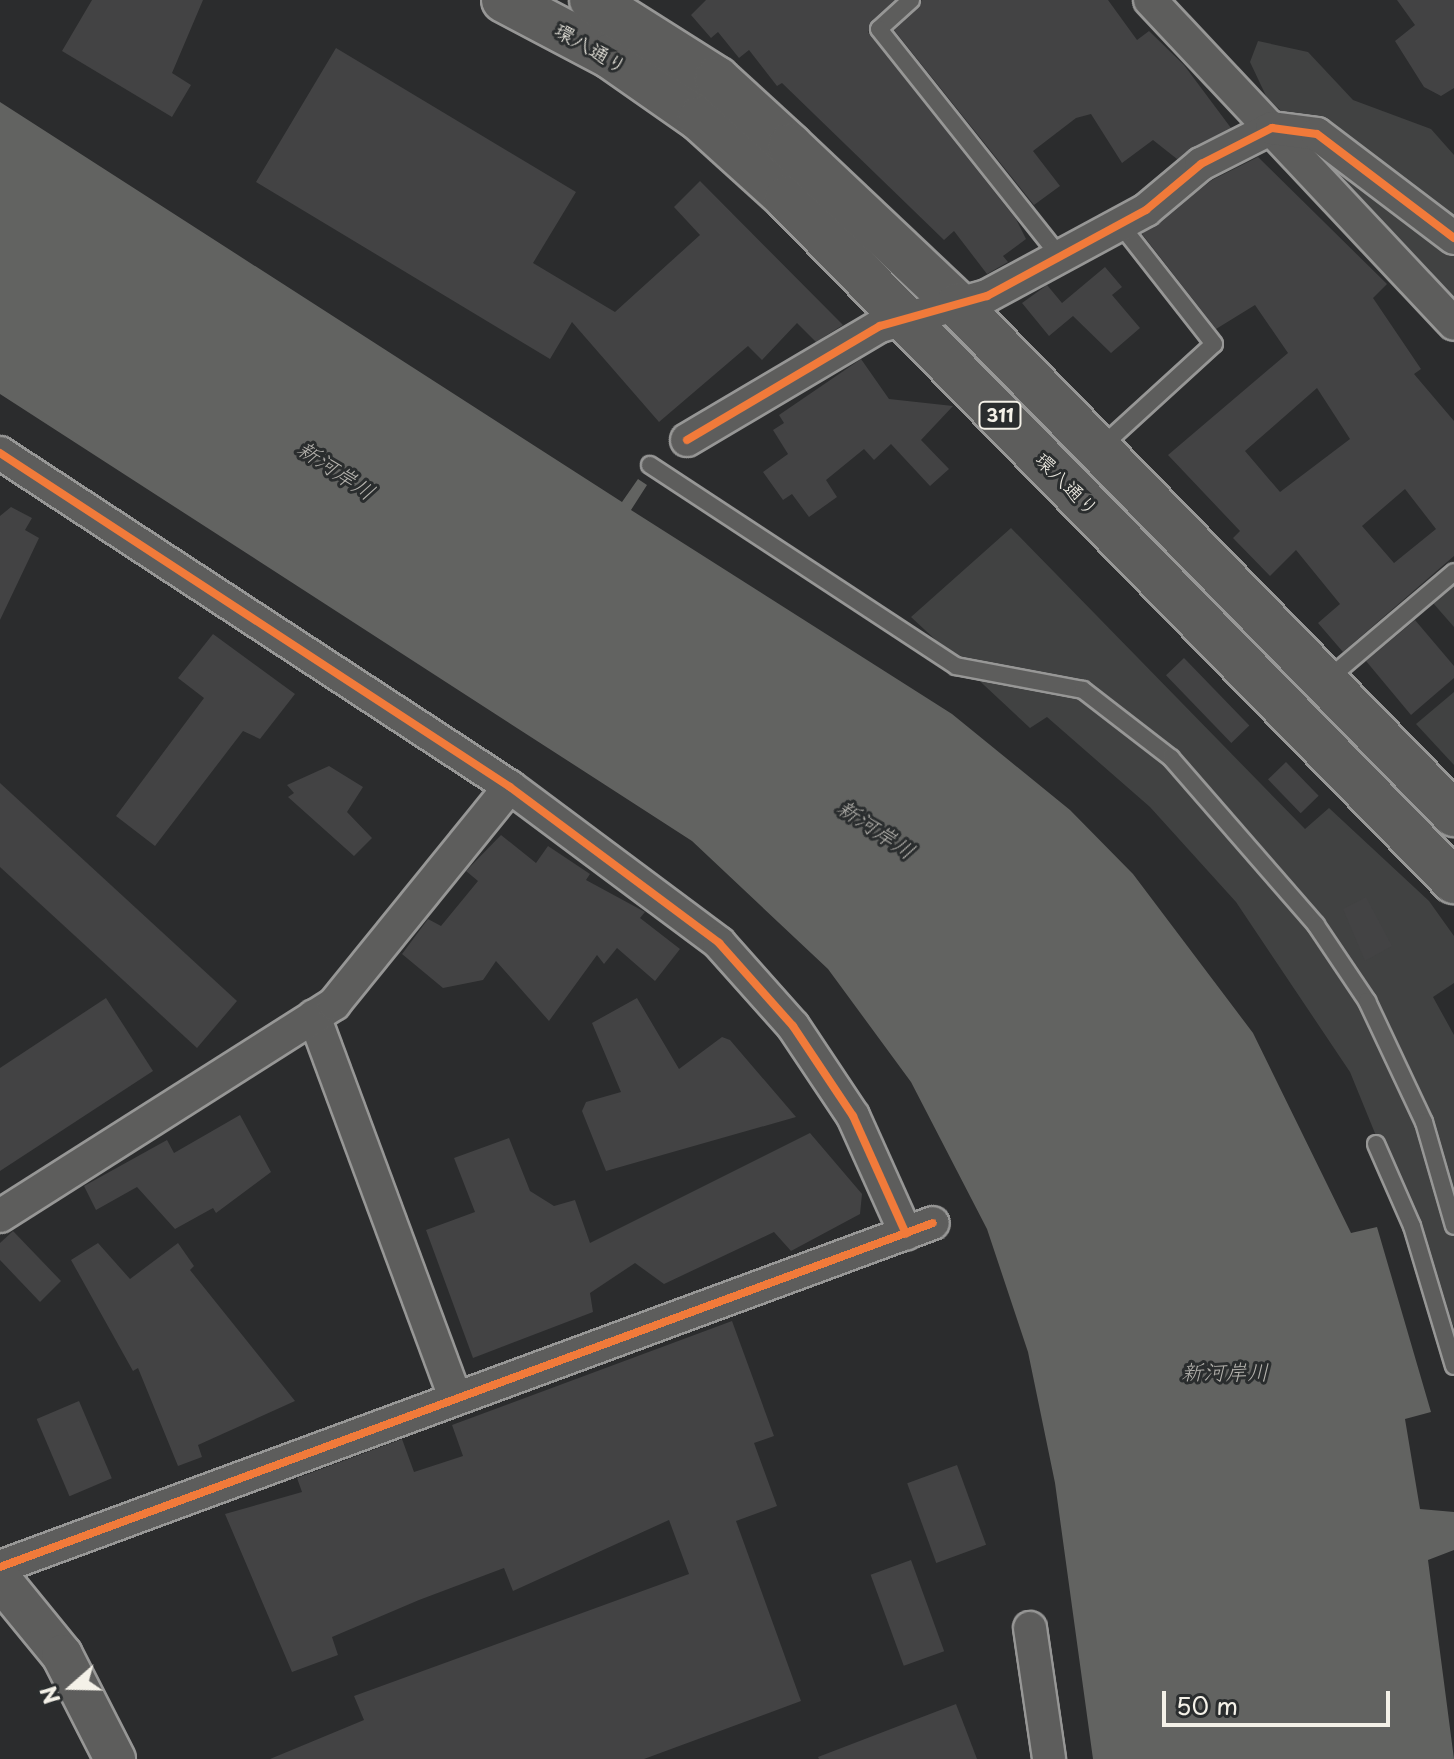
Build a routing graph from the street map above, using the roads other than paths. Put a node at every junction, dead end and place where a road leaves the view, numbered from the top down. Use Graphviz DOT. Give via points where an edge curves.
graph roads {
  1 [pos="504,0"];
  2 [pos="911,0"];
  3 [pos="1150,0"];
  4 [pos="614,5"];
  5 [pos="1272,128"];
  6 [pos="1120,224"];
  7 [pos="1454,238"];
  8 [pos="1059,255"];
  9 [pos="958,305"];
  10 [pos="906,316"];
  11 [pos="1454,324"];
  12 [pos="687,440"];
  13 [pos="1098,450"];
  14 [pos="0,453"];
  15 [pos="650,465"];
  16 [pos="1454,572"];
  17 [pos="1341,668"];
  18 [pos="510,787"];
  19 [pos="1454,814"];
  20 [pos="1454,881"];
  21 [pos="314,1016"];
  22 [pos="1376,1144"];
  23 [pos="0,1216"];
  24 [pos="1454,1226"];
  25 [pos="1454,1366"];
  26 [pos="456,1399"];
  27 [pos="0,1567"];
  28 [pos="0,1579"];
  29 [pos="1030,1628"];
  30 [pos="115,1759"];
  31 [pos="1049,1759"];
  1 -- 10 [label="main road, 環八通り / 311" via="610,56 700,119"];
  2 -- 8 [label="lane" via="879,29"];
  3 -- 5 [label="street"];
  4 -- 9 [label="main road, 環八通り / 311" via="717,79"];
  5 -- 6 [label="street" via="1201,164"];
  5 -- 7 [label="street" via="1317,134"];
  5 -- 11 [label="street"];
  6 -- 8 [label="street"];
  6 -- 13 [label="lane" via="1214,344"];
  8 -- 9 [label="street"];
  9 -- 10 [label="street"];
  9 -- 13 [label="main road, 環八通り / 311"];
  10 -- 12 [label="street"];
  10 -- 20 [label="main road, 環八通り / 311"];
  13 -- 19 [label="main road, 環八通り / 311"];
  14 -- 18 [label="street"];
  15 -- 24 [label="lane" via="956,666 1083,690 1171,758 1316,925 1367,1001 1424,1122"];
  16 -- 17 [label="lane"];
  18 -- 21 [label="street" via="334,1004"];
  18 -- 26 [label="street" via="650,885 740,967 793,1026 920,1229"];
  21 -- 23 [label="street"];
  21 -- 26 [label="street"];
  22 -- 25 [label="lane" via="1412,1226"];
  26 -- 27 [label="street"];
  28 -- 30 [label="street" via="62,1655"];
  29 -- 31 [label="street"];
}
